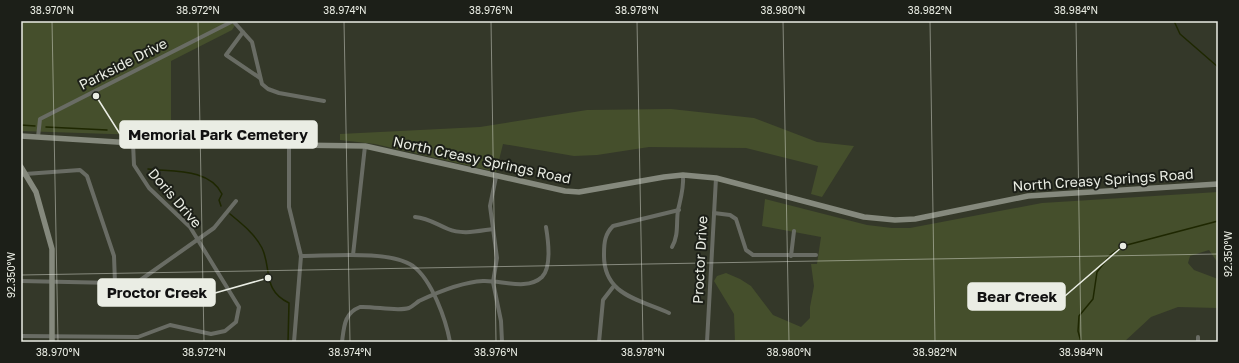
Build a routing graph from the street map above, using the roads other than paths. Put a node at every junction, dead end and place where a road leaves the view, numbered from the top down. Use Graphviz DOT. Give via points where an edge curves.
graph roads {
  1 [pos="233,21"];
  2 [pos="243,32"];
  3 [pos="260,78"];
  4 [pos="324,101"];
  5 [pos="21,136"];
  6 [pos="38,137"];
  7 [pos="133,143"];
  8 [pos="289,145"];
  9 [pos="365,146"];
  10 [pos="21,167"];
  11 [pos="23,175"];
  12 [pos="684,175"];
  13 [pos="496,177"];
  14 [pos="716,178"];
  15 [pos="1218,184"];
  16 [pos="236,201"];
  17 [pos="678,210"];
  18 [pos="714,213"];
  19 [pos="415,217"];
  20 [pos="546,227"];
  21 [pos="493,229"];
  22 [pos="794,231"];
  23 [pos="198,241"];
  24 [pos="672,247"];
  25 [pos="353,255"];
  26 [pos="816,255"];
  27 [pos="301,256"];
  28 [pos="791,256"];
  29 [pos="21,282"];
  30 [pos="52,282"];
  31 [pos="493,282"];
  32 [pos="115,283"];
  33 [pos="613,287"];
  34 [pos="433,295"];
  35 [pos="669,313"];
  36 [pos="21,336"];
  37 [pos="1198,337"];
  38 [pos="52,340"];
  39 [pos="294,342"];
  40 [pos="342,342"];
  41 [pos="450,342"];
  42 [pos="502,342"];
  43 [pos="599,342"];
  44 [pos="707,342"];
  45 [pos="1198,342"];
  1 -- 2 [label="street"];
  1 -- 6 [label="street, Parkside Drive" via="40,119"];
  2 -- 3 [label="street" via="252,42"];
  2 -- 3 [label="street" via="226,55"];
  3 -- 4 [label="street" via="268,89"];
  5 -- 6 [label="street, North Creasy Springs Road"];
  6 -- 7 [label="street, North Creasy Springs Road"];
  7 -- 8 [label="street, North Creasy Springs Road"];
  7 -- 23 [label="street, Doris Drive" via="134,165 149,188 190,227"];
  8 -- 9 [label="street, North Creasy Springs Road"];
  8 -- 27 [label="street" via="289,207"];
  9 -- 13 [label="street, North Creasy Springs Road" via="465,167"];
  9 -- 25 [label="street"];
  10 -- 11 [label="street"];
  11 -- 30 [label="street" via="36,192 52,249"];
  11 -- 32 [label="street" via="80,170 87,176 114,256"];
  12 -- 13 [label="street, North Creasy Springs Road" via="580,192"];
  12 -- 14 [label="street, North Creasy Springs Road"];
  12 -- 17 [label="street" via="684,190"];
  13 -- 21 [label="street" via="490,206"];
  14 -- 15 [label="street, North Creasy Springs Road" via="851,214 895,220 915,219 1028,196"];
  14 -- 18 [label="street, Proctor Drive"];
  16 -- 23 [label="street" via="214,228"];
  17 -- 24 [label="street" via="677,235"];
  17 -- 33 [label="street" via="625,222 613,226 608,231 604,262"];
  18 -- 28 [label="street" via="730,215 736,219 746,250 750,253 758,256"];
  18 -- 44 [label="street, Proctor Drive"];
  19 -- 21 [label="street" via="427,218 449,230 461,232"];
  20 -- 31 [label="street" via="549,244 547,270 543,276 531,284"];
  21 -- 31 [label="street" via="497,258"];
  22 -- 28 [label="street"];
  23 -- 32 [label="street" via="139,281"];
  23 -- 38 [label="street, Doris Drive" via="239,307 236,322 225,330 211,334 170,325 138,337"];
  25 -- 27 [label="street"];
  25 -- 34 [label="street" via="400,260 413,266 423,276"];
  26 -- 28 [label="street"];
  27 -- 39 [label="street"];
  29 -- 30 [label="street"];
  30 -- 32 [label="street"];
  30 -- 38 [label="street"];
  31 -- 34 [label="street" via="469,283"];
  31 -- 42 [label="street"];
  33 -- 35 [label="street"];
  33 -- 43 [label="street" via="603,300"];
  34 -- 40 [label="street" via="408,308 354,309 347,315"];
  34 -- 41 [label="street" via="447,326"];
  36 -- 38 [label="street, Doris Drive"];
  37 -- 45 [label="street"];
}
